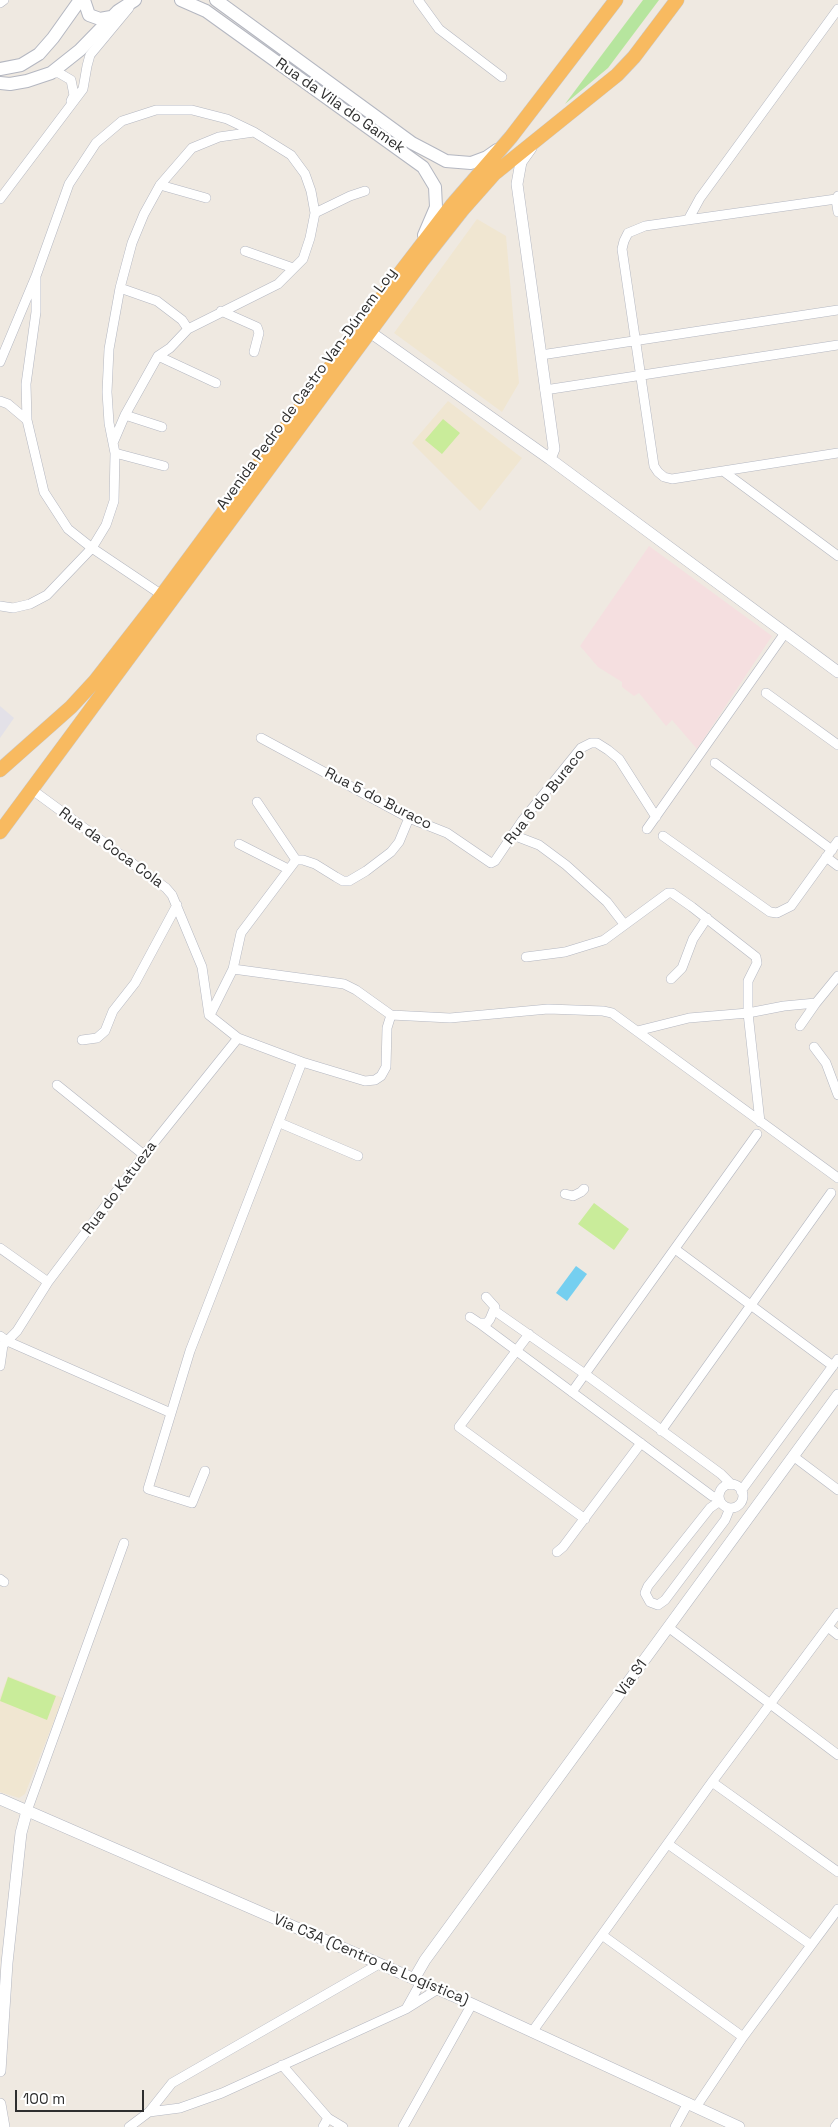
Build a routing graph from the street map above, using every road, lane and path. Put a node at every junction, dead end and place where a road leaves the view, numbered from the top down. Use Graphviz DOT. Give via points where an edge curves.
graph roads {
  1 [pos="4,0"];
  2 [pos="80,0"];
  3 [pos="84,0"];
  4 [pos="136,0"];
  5 [pos="181,0"];
  6 [pos="216,0"];
  7 [pos="418,0"];
  8 [pos="616,0"];
  9 [pos="677,0"];
  10 [pos="0,3"];
  11 [pos="838,9"];
  12 [pos="112,17"];
  13 [pos="0,69"];
  14 [pos="51,73"];
  15 [pos="502,77"];
  16 [pos="0,83"];
  17 [pos="68,107"];
  18 [pos="550,129"];
  19 [pos="254,132"];
  20 [pos="511,137"];
  21 [pos="160,185"];
  22 [pos="365,191"];
  23 [pos="206,198"];
  24 [pos="837,198"];
  25 [pos="0,199"];
  26 [pos="838,212"];
  27 [pos="315,213"];
  28 [pos="688,220"];
  29 [pos="417,250"];
  30 [pos="245,251"];
  31 [pos="293,268"];
  32 [pos="36,276"];
  33 [pos="120,288"];
  34 [pos="838,310"];
  35 [pos="221,311"];
  36 [pos="188,328"];
  37 [pos="370,332"];
  38 [pos="636,340"];
  39 [pos="838,345"];
  40 [pos="254,352"];
  41 [pos="541,355"];
  42 [pos="158,356"];
  43 [pos="0,362"];
  44 [pos="641,375"];
  45 [pos="216,383"];
  46 [pos="545,390"];
  47 [pos="0,401"];
  48 [pos="125,415"];
  49 [pos="26,420"];
  50 [pos="162,427"];
  51 [pos="113,443"];
  52 [pos="115,453"];
  53 [pos="838,453"];
  54 [pos="550,459"];
  55 [pos="164,466"];
  56 [pos="723,471"];
  57 [pos="92,548"];
  58 [pos="838,556"];
  59 [pos="162,595"];
  60 [pos="0,606"];
  61 [pos="785,633"];
  62 [pos="838,672"];
  63 [pos="766,693"];
  64 [pos="261,738"];
  65 [pos="838,745"];
  66 [pos="715,764"];
  67 [pos="0,770"];
  68 [pos="31,789"];
  69 [pos="257,802"];
  70 [pos="656,817"];
  71 [pos="409,818"];
  72 [pos="647,829"];
  73 [pos="0,832"];
  74 [pos="513,834"];
  75 [pos="663,836"];
  76 [pos="838,841"];
  77 [pos="239,844"];
  78 [pos="829,854"];
  79 [pos="296,860"];
  80 [pos="493,862"];
  81 [pos="838,866"];
  82 [pos="288,869"];
  83 [pos="177,905"];
  84 [pos="707,918"];
  85 [pos="624,924"];
  86 [pos="526,957"];
  87 [pos="232,969"];
  88 [pos="838,976"];
  89 [pos="671,979"];
  90 [pos="816,1003"];
  91 [pos="748,1013"];
  92 [pos="391,1014"];
  93 [pos="210,1015"];
  94 [pos="800,1026"];
  95 [pos="637,1031"];
  96 [pos="238,1038"];
  97 [pos="82,1040"];
  98 [pos="814,1047"];
  99 [pos="302,1062"];
  100 [pos="835,1076"];
  101 [pos="57,1085"];
  102 [pos="838,1095"];
  103 [pos="760,1122"];
  104 [pos="280,1123"];
  105 [pos="757,1134"];
  106 [pos="144,1155"];
  107 [pos="358,1156"];
  108 [pos="838,1178"];
  109 [pos="584,1189"];
  110 [pos="831,1193"];
  111 [pos="564,1194"];
  112 [pos="0,1248"];
  113 [pos="675,1249"];
  114 [pos="48,1282"];
  115 [pos="486,1297"];
  116 [pos="751,1306"];
  117 [pos="495,1311"];
  118 [pos="470,1317"];
  119 [pos="479,1324"];
  120 [pos="529,1334"];
  121 [pos="3,1338"];
  122 [pos="517,1351"];
  123 [pos="836,1363"];
  124 [pos="0,1366"];
  125 [pos="585,1374"];
  126 [pos="572,1392"];
  127 [pos="838,1395"];
  128 [pos="171,1413"];
  129 [pos="661,1431"];
  130 [pos="641,1443"];
  131 [pos="793,1456"];
  132 [pos="205,1471"];
  133 [pos="732,1485"];
  134 [pos="838,1490"];
  135 [pos="741,1492"];
  136 [pos="720,1500"];
  137 [pos="730,1508"];
  138 [pos="585,1519"];
  139 [pos="124,1543"];
  140 [pos="557,1552"];
  141 [pos="838,1613"];
  142 [pos="668,1627"];
  143 [pos="828,1627"];
  144 [pos="838,1635"];
  145 [pos="769,1705"];
  146 [pos="838,1755"];
  147 [pos="712,1782"];
  148 [pos="0,1799"];
  149 [pos="26,1811"];
  150 [pos="668,1844"];
  151 [pos="838,1872"];
  152 [pos="838,1909"];
  153 [pos="602,1935"];
  154 [pos="810,1944"];
  155 [pos="379,1964"];
  156 [pos="417,1980"];
  157 [pos="438,1989"];
  158 [pos="2,2001"];
  159 [pos="472,2004"];
  160 [pos="406,2009"];
  161 [pos="532,2032"];
  162 [pos="743,2037"];
  163 [pos="282,2065"];
  164 [pos="0,2071"];
  165 [pos="0,2104"];
  166 [pos="692,2105"];
  167 [pos="149,2112"];
  168 [pos="328,2118"];
  169 [pos="838,2123"];
  170 [pos="4,2127"];
  171 [pos="129,2127"];
  172 [pos="322,2127"];
  173 [pos="343,2127"];
  174 [pos="403,2127"];
  175 [pos="675,2127"];
  176 [pos="739,2127"];
  177 [pos="835,2127"];
  1 -- 10 [label="street"];
  2 -- 13 [label="main road" via="39,54 21,65"];
  3 -- 12 [label="main road" via="90,14 100,18"];
  4 -- 12 [label="main road"];
  4 -- 17 [label="street" via="90,55 83,89"];
  5 -- 29 [label="main road, Rua da Vila do Gamek" via="206,11 423,167 435,187 436,207"];
  6 -- 20 [label="main road, Rua da Vila do Gamek" via="412,143 446,161 478,161 495,152"];
  7 -- 15 [label="street" via="439,29"];
  8 -- 20 [label="highway, Avenida Pedro de Castro Van-Dúnem Loy"];
  9 -- 18 [label="highway, Avenida Pedro de Castro Van-Dúnem Loy" via="617,75"];
  11 -- 28 [label="street" via="700,198"];
  12 -- 14 [label="main road" via="80,50"];
  14 -- 16 [label="main road" via="27,81"];
  14 -- 17 [label="street" via="71,80 74,95"];
  17 -- 25 [label="street"];
  18 -- 37 [label="highway, Avenida Pedro de Castro Van-Dúnem Loy" via="483,185"];
  18 -- 41 [label="street" via="521,162 517,184"];
  19 -- 21 [label="street" via="219,137 192,148"];
  19 -- 27 [label="street" via="291,155 305,174"];
  19 -- 32 [label="street" via="227,119 192,110 156,110 122,121 96,144 70,184"];
  20 -- 29 [label="highway, Avenida Pedro de Castro Van-Dúnem Loy"];
  21 -- 23 [label="street"];
  21 -- 33 [label="street" via="132,243"];
  22 -- 27 [label="street"];
  24 -- 26 [label="street"];
  24 -- 28 [label="street"];
  27 -- 31 [label="street" via="303,259"];
  28 -- 38 [label="street" via="636,229 628,233 624,241 622,249"];
  29 -- 59 [label="highway, Avenida Pedro de Castro Van-Dúnem Loy"];
  30 -- 31 [label="street"];
  31 -- 35 [label="street" via="278,284"];
  32 -- 43 [label="street"];
  32 -- 49 [label="street"];
  33 -- 36 [label="street" via="157,301"];
  33 -- 51 [label="street" via="109,349 107,392"];
  34 -- 38 [label="street"];
  35 -- 36 [label="street"];
  35 -- 40 [label="street" via="257,327 259,333"];
  36 -- 42 [label="street"];
  37 -- 54 [label="street"];
  37 -- 68 [label="highway, Avenida Pedro de Castro Van-Dúnem Loy"];
  38 -- 41 [label="street"];
  38 -- 44 [label="street"];
  39 -- 44 [label="street"];
  41 -- 46 [label="street"];
  42 -- 45 [label="street"];
  42 -- 48 [label="street"];
  44 -- 46 [label="street"];
  44 -- 56 [label="street" via="654,466 658,472 672,479"];
  46 -- 54 [label="street" via="554,449"];
  47 -- 49 [label="street"];
  48 -- 50 [label="street"];
  48 -- 51 [label="street"];
  49 -- 57 [label="street" via="44,492 68,529"];
  51 -- 52 [label="street"];
  52 -- 55 [label="street"];
  52 -- 57 [label="street" via="114,501 106,525"];
  53 -- 56 [label="street"];
  54 -- 61 [label="street"];
  56 -- 58 [label="street"];
  57 -- 59 [label="street"];
  57 -- 60 [label="street" via="47,595 13,608"];
  59 -- 67 [label="highway, Avenida Pedro de Castro Van-Dúnem Loy" via="84,694"];
  61 -- 62 [label="street"];
  61 -- 70 [label="street"];
  63 -- 65 [label="street"];
  64 -- 71 [label="street, Rua 5 do Buraco"];
  66 -- 78 [label="street"];
  68 -- 73 [label="highway, Avenida Pedro de Castro Van-Dúnem Loy"];
  68 -- 83 [label="street, Rua da Coca Cola" via="166,888"];
  69 -- 79 [label="street"];
  70 -- 72 [label="street"];
  70 -- 74 [label="street, Rua 6 do Buraco" via="619,759 597,743 590,743 581,748"];
  71 -- 79 [label="street" via="391,852 348,881 315,864"];
  71 -- 80 [label="street, Rua 5 do Buraco" via="447,832 484,860"];
  74 -- 80 [label="street, Rua 6 do Buraco"];
  74 -- 85 [label="street" via="539,845 566,865 607,902"];
  75 -- 78 [label="street" via="770,912 777,913 791,906"];
  76 -- 78 [label="street"];
  77 -- 82 [label="street"];
  78 -- 81 [label="street"];
  79 -- 82 [label="street"];
  82 -- 87 [label="street" via="241,933"];
  83 -- 93 [label="street, Rua da Coca Cola" via="202,967"];
  83 -- 97 [label="street" via="135,983 113,1011 105,1031 98,1038"];
  84 -- 85 [label="street" via="672,893 664,895"];
  84 -- 89 [label="street" via="693,939 682,968"];
  84 -- 91 [label="street" via="756,957 757,963 748,981"];
  85 -- 86 [label="street" via="604,940 583,948"];
  87 -- 92 [label="street" via="344,984"];
  87 -- 93 [label="street"];
  88 -- 90 [label="street"];
  90 -- 91 [label="street"];
  90 -- 94 [label="street"];
  91 -- 95 [label="street" via="689,1018"];
  91 -- 103 [label="street"];
  92 -- 95 [label="street" via="450,1018 548,1009 591,1010 612,1013"];
  92 -- 99 [label="street" via="387,1028 386,1067 382,1076 375,1080 365,1081"];
  93 -- 96 [label="street"];
  95 -- 103 [label="street"];
  96 -- 99 [label="street"];
  96 -- 106 [label="street, Rua do Katueza"];
  98 -- 100 [label="street"];
  99 -- 104 [label="street"];
  100 -- 102 [label="street"];
  101 -- 106 [label="street"];
  103 -- 108 [label="street"];
  104 -- 107 [label="street"];
  104 -- 128 [label="street" via="190,1351"];
  105 -- 113 [label="street"];
  106 -- 114 [label="street, Rua do Katueza"];
  109 -- 111 [label="street" via="573,1196"];
  110 -- 116 [label="street"];
  112 -- 114 [label="street"];
  113 -- 116 [label="street"];
  113 -- 125 [label="street"];
  114 -- 121 [label="street, Rua do Katueza" via="18,1331"];
  115 -- 117 [label="street"];
  116 -- 123 [label="street"];
  116 -- 129 [label="street"];
  117 -- 119 [label="street" via="487,1323"];
  117 -- 120 [label="street"];
  118 -- 119 [label="street"];
  119 -- 122 [label="street"];
  120 -- 122 [label="street"];
  120 -- 125 [label="street"];
  121 -- 124 [label="street, Rua do Katueza"];
  121 -- 128 [label="street"];
  122 -- 126 [label="street"];
  122 -- 138 [label="street" via="460,1427"];
  123 -- 135 [label="street"];
  125 -- 126 [label="street"];
  125 -- 129 [label="street"];
  126 -- 130 [label="street"];
  127 -- 131 [label="street, Via S1"];
  128 -- 132 [label="street" via="148,1489 192,1503"];
  129 -- 133 [label="street"];
  130 -- 136 [label="street"];
  130 -- 138 [label="street"];
  131 -- 134 [label="street"];
  131 -- 142 [label="street, Via S1"];
  133 -- 135 [label="street"];
  133 -- 136 [label="street" via="721,1490"];
  135 -- 137 [label="street" via="739,1504"];
  136 -- 137 [label="street"];
  136 -- 137 [label="street" via="710,1508 646,1590 647,1599 654,1604 665,1600 725,1520"];
  138 -- 140 [label="street"];
  139 -- 149 [label="street"];
  141 -- 143 [label="street"];
  142 -- 145 [label="street"];
  142 -- 156 [label="street, Via S1" via="425,1960"];
  143 -- 144 [label="street"];
  143 -- 145 [label="street"];
  145 -- 146 [label="street"];
  145 -- 147 [label="street"];
  147 -- 150 [label="street"];
  147 -- 151 [label="street"];
  148 -- 149 [label="street, Via C3A (Centro de Logística)"];
  149 -- 155 [label="street, Via C3A (Centro de Logística)"];
  149 -- 158 [label="street"];
  150 -- 153 [label="street"];
  150 -- 154 [label="street"];
  152 -- 154 [label="street"];
  153 -- 161 [label="street"];
  153 -- 162 [label="street"];
  154 -- 162 [label="street"];
  155 -- 156 [label="street, Via C3A (Centro de Logística)"];
  155 -- 167 [label="street" via="172,2083"];
  156 -- 157 [label="street, Via C3A (Centro de Logística)"];
  156 -- 160 [label="street"];
  157 -- 159 [label="street, Via C3A (Centro de Logística)"];
  157 -- 160 [label="street"];
  158 -- 164 [label="street"];
  159 -- 161 [label="street, Via C3A (Centro de Logística)"];
  159 -- 174 [label="street"];
  160 -- 163 [label="street"];
  161 -- 166 [label="street, Via C3A (Centro de Logística)"];
  162 -- 166 [label="street"];
  163 -- 167 [label="street" via="206,2099 180,2108"];
  163 -- 168 [label="street"];
  165 -- 170 [label="street"];
  166 -- 175 [label="street"];
  166 -- 176 [label="street, Via C3A (Centro de Logística)"];
  167 -- 171 [label="street"];
  168 -- 172 [label="street"];
  168 -- 173 [label="street"];
  169 -- 177 [label="street"];
}
